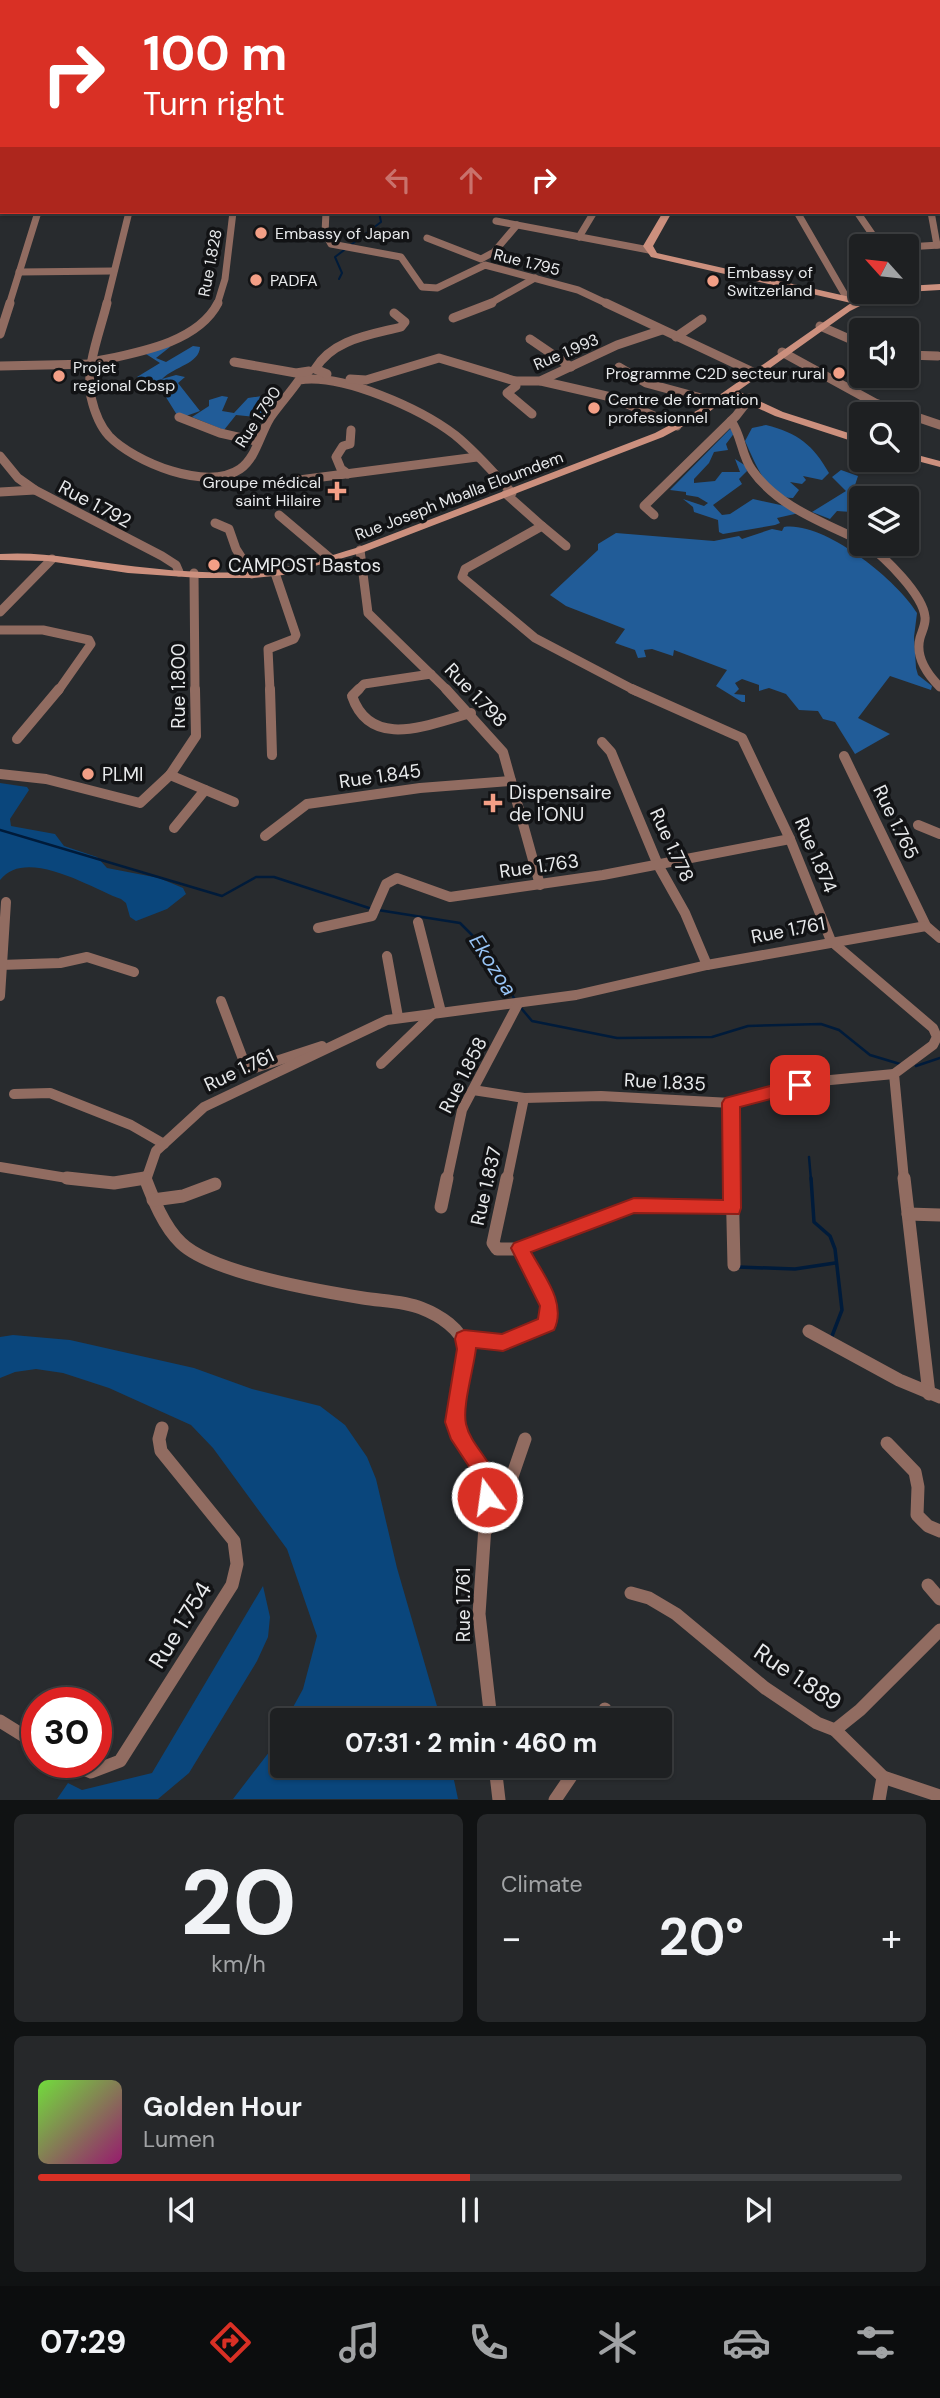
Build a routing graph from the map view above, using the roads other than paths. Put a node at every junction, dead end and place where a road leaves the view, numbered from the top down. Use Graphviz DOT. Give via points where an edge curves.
graph roads {
  1 [pos="36,214"];
  2 [pos="128,214"];
  3 [pos="233,214"];
  4 [pos="326,214"];
  5 [pos="593,214"];
  6 [pos="666,214"];
  7 [pos="798,214"];
  8 [pos="858,214"];
  9 [pos="931,214"];
  10 [pos="496,221"];
  11 [pos="517,225"];
  12 [pos="872,234"];
  13 [pos="579,237"];
  14 [pos="427,239"];
  15 [pos="939,245"];
  16 [pos="919,246"];
  17 [pos="649,250"];
  18 [pos="483,262"];
  19 [pos="113,271"];
  20 [pos="19,272"];
  21 [pos="535,278"];
  22 [pos="940,287"];
  23 [pos="919,288"];
  24 [pos="825,295"];
  25 [pos="849,295"];
  26 [pos="841,296"];
  27 [pos="849,299"];
  28 [pos="855,304"];
  29 [pos="846,309"];
  30 [pos="394,313"];
  31 [pos="453,318"];
  32 [pos="702,319"];
  33 [pos="820,326"];
  34 [pos="662,330"];
  35 [pos="0,334"];
  36 [pos="676,337"];
  37 [pos="530,339"];
  38 [pos="849,339"];
  39 [pos="782,352"];
  40 [pos="919,355"];
  41 [pos="938,356"];
  42 [pos="234,362"];
  43 [pos="93,363"];
  44 [pos="0,366"];
  45 [pos="571,367"];
  46 [pos="619,367"];
  47 [pos="314,369"];
  48 [pos="752,375"];
  49 [pos="515,381"];
  50 [pos="540,381"];
  51 [pos="357,384"];
  52 [pos="734,389"];
  53 [pos="751,399"];
  54 [pos="716,402"];
  55 [pos="871,402"];
  56 [pos="532,414"];
  57 [pos="179,417"];
  58 [pos="919,418"];
  59 [pos="731,421"];
  60 [pos="940,425"];
  61 [pos="677,426"];
  62 [pos="351,429"];
  63 [pos="849,437"];
  64 [pos="257,441"];
  65 [pos="0,456"];
  66 [pos="477,457"];
  67 [pos="919,458"];
  68 [pos="940,464"];
  69 [pos="348,474"];
  70 [pos="299,481"];
  71 [pos="35,490"];
  72 [pos="0,492"];
  73 [pos="509,493"];
  74 [pos="279,515"];
  75 [pos="654,515"];
  76 [pos="215,523"];
  77 [pos="542,526"];
  78 [pos="849,535"];
  79 [pos="566,546"];
  80 [pos="360,550"];
  81 [pos="881,556"];
  82 [pos="0,557"];
  83 [pos="52,559"];
  84 [pos="331,559"];
  85 [pos="179,572"];
  86 [pos="194,573"];
  87 [pos="275,573"];
  88 [pos="252,574"];
  89 [pos="0,612"];
  90 [pos="0,630"];
  91 [pos="431,674"];
  92 [pos="940,687"];
  93 [pos="471,713"];
  94 [pos="17,739"];
  95 [pos="602,742"];
  96 [pos="272,755"];
  97 [pos="844,756"];
  98 [pos="0,774"];
  99 [pos="170,775"];
  100 [pos="511,781"];
  101 [pos="205,790"];
  102 [pos="234,802"];
  103 [pos="918,825"];
  104 [pos="174,828"];
  105 [pos="940,834"];
  106 [pos="265,836"];
  107 [pos="790,839"];
  108 [pos="658,865"];
  109 [pos="540,885"];
  110 [pos="6,902"];
  111 [pos="418,922"];
  112 [pos="926,926"];
  113 [pos="318,928"];
  114 [pos="940,938"];
  115 [pos="831,942"];
  116 [pos="387,956"];
  117 [pos="2,965"];
  118 [pos="707,965"];
  119 [pos="134,972"];
  120 [pos="0,996"];
  121 [pos="221,1001"];
  122 [pos="518,1004"];
  123 [pos="438,1013"];
  124 [pos="398,1017"];
  125 [pos="938,1038"];
  126 [pos="335,1044"];
  127 [pos="381,1064"];
  128 [pos="894,1074"];
  129 [pos="473,1090"];
  130 [pos="14,1094"];
  131 [pos="524,1098"];
  132 [pos="731,1103"];
  133 [pos="164,1144"];
  134 [pos="0,1167"];
  135 [pos="145,1178"];
  136 [pos="215,1184"];
  137 [pos="153,1200"];
  138 [pos="441,1207"];
  139 [pos="732,1208"];
  140 [pos="908,1214"];
  141 [pos="940,1215"];
  142 [pos="520,1248"];
  143 [pos="734,1265"];
  144 [pos="809,1331"];
  145 [pos="464,1339"];
  146 [pos="935,1395"];
  147 [pos="162,1428"];
  148 [pos="525,1439"];
  149 [pos="887,1443"];
  150 [pos="485,1531"];
  151 [pos="940,1531"];
  152 [pos="928,1584"];
  153 [pos="631,1594"];
  154 [pos="940,1599"];
  155 [pos="940,1630"];
  156 [pos="490,1708"];
  157 [pos="0,1721"];
  158 [pos="835,1730"];
  159 [pos="21,1734"];
  160 [pos="112,1764"];
  161 [pos="883,1777"];
  162 [pos="496,1778"];
  163 [pos="570,1778"];
  164 [pos="940,1796"];
  165 [pos="499,1800"];
  166 [pos="555,1800"];
  167 [pos="879,1800"];
  1 -- 20 [label="street"];
  2 -- 19 [label="street, Rue 1.790"];
  3 -- 43 [label="street, Rue 1.828" via="223,279 211,315 173,338"];
  4 -- 18 [label="street, Rue 1.795" via="326,239 339,247 401,257 414,279 427,289"];
  5 -- 13 [label="street"];
  6 -- 17 [label="main road"];
  7 -- 26 [label="street"];
  8 -- 12 [label="street"];
  9 -- 15 [label="street"];
  10 -- 11 [label="street"];
  11 -- 13 [label="street"];
  11 -- 18 [label="street"];
  13 -- 17 [label="street"];
  14 -- 18 [label="street"];
  15 -- 16 [label="street"];
  17 -- 24 [label="main road" via="661,257"];
  18 -- 21 [label="street, Rue 1.795"];
  19 -- 20 [label="street"];
  19 -- 43 [label="street, Rue 1.790"];
  20 -- 35 [label="street"];
  21 -- 31 [label="street" via="500,300"];
  21 -- 34 [label="street, Rue 1.795" via="578,290"];
  22 -- 23 [label="main road"];
  24 -- 26 [label="main road"];
  24 -- 29 [label="main road"];
  25 -- 26 [label="main road"];
  26 -- 27 [label="main road"];
  28 -- 29 [label="main road, Rue Joseph Mballa Eloumdem"];
  29 -- 33 [label="main road, Rue Joseph Mballa Eloumdem"];
  30 -- 47 [label="street" via="405,322 401,327 328,350"];
  32 -- 36 [label="street"];
  33 -- 38 [label="street"];
  33 -- 39 [label="main road, Rue Joseph Mballa Eloumdem"];
  34 -- 36 [label="street, Rue 1.795"];
  34 -- 45 [label="street, Rue 1.993"];
  36 -- 48 [label="street, Rue 1.795"];
  37 -- 45 [label="street"];
  39 -- 48 [label="main road, Rue Joseph Mballa Eloumdem"];
  39 -- 55 [label="street"];
  40 -- 41 [label="street"];
  42 -- 47 [label="street" via="296,373"];
  43 -- 44 [label="street, Rue 1.828"];
  43 -- 64 [label="street, Rue 1.790" via="90,386 100,423 108,436 148,461 188,475 220,476 240,468"];
  45 -- 50 [label="street, Rue 1.993"];
  46 -- 54 [label="street" via="646,383"];
  47 -- 51 [label="street"];
  48 -- 52 [label="main road, Rue Joseph Mballa Eloumdem"];
  48 -- 53 [label="main road"];
  49 -- 50 [label="street, Rue 1.993"];
  49 -- 51 [label="street, Rue 1.993" via="439,358"];
  49 -- 56 [label="street" via="516,386 507,393"];
  50 -- 61 [label="street" via="619,399"];
  51 -- 64 [label="street, Rue 1.790" via="303,378"];
  51 -- 66 [label="street, Rue 1.790" via="443,427"];
  52 -- 53 [label="main road"];
  52 -- 54 [label="main road, Rue Joseph Mballa Eloumdem"];
  53 -- 59 [label="street"];
  53 -- 63 [label="main road" via="779,414"];
  54 -- 61 [label="main road, Rue Joseph Mballa Eloumdem"];
  57 -- 64 [label="street"];
  58 -- 60 [label="street"];
  59 -- 75 [label="street" via="643,506"];
  59 -- 78 [label="street" via="752,470 776,498"];
  61 -- 73 [label="main road, Rue Joseph Mballa Eloumdem"];
  62 -- 69 [label="street" via="350,444 336,457"];
  65 -- 71 [label="street, Rue 1.792"];
  66 -- 69 [label="street"];
  66 -- 73 [label="street, Rue 1.790"];
  67 -- 68 [label="main road"];
  69 -- 70 [label="street"];
  71 -- 72 [label="street"];
  71 -- 85 [label="street, Rue 1.792" via="168,559"];
  73 -- 77 [label="street"];
  73 -- 80 [label="main road, Rue Joseph Mballa Eloumdem"];
  74 -- 84 [label="street"];
  76 -- 88 [label="street" via="229,529"];
  77 -- 79 [label="street"];
  77 -- 107 [label="street, Rue 1.874" via="465,569 462,577 535,638 630,688 742,738"];
  80 -- 84 [label="main road, Rue Joseph Mballa Eloumdem"];
  80 -- 91 [label="street, Rue 1.798" via="368,613"];
  81 -- 92 [label="street" via="926,617 919,644 926,672"];
  82 -- 83 [label="main road, Rue Joseph Mballa Eloumdem"];
  83 -- 85 [label="main road, Rue Joseph Mballa Eloumdem"];
  83 -- 89 [label="street"];
  84 -- 87 [label="main road, Rue Joseph Mballa Eloumdem"];
  85 -- 86 [label="main road, Rue Joseph Mballa Eloumdem"];
  86 -- 88 [label="main road, Rue Joseph Mballa Eloumdem"];
  86 -- 99 [label="street, Rue 1.800" via="196,736"];
  87 -- 88 [label="main road, Rue Joseph Mballa Eloumdem"];
  87 -- 96 [label="street" via="296,635 268,649"];
  90 -- 94 [label="street" via="43,630 91,644"];
  91 -- 93 [label="street, Rue 1.798"];
  91 -- 93 [label="street" via="364,684 352,696 353,703 365,723 386,730"];
  93 -- 100 [label="street, Rue 1.798" via="503,752"];
  95 -- 108 [label="street, Rue 1.778" via="611,752"];
  97 -- 112 [label="street, Rue 1.765"];
  98 -- 99 [label="street, Rue 1.800" via="46,779 141,803"];
  99 -- 101 [label="street"];
  100 -- 106 [label="street, Rue 1.845" via="307,804"];
  100 -- 109 [label="street, Rue 1.798"];
  101 -- 102 [label="street"];
  101 -- 104 [label="street"];
  103 -- 105 [label="street"];
  107 -- 108 [label="street, Rue 1.763"];
  107 -- 115 [label="street, Rue 1.874"];
  108 -- 109 [label="street, Rue 1.763"];
  108 -- 118 [label="street, Rue 1.778"];
  109 -- 113 [label="street, Rue 1.763" via="450,897 397,878 386,884 372,916"];
  110 -- 117 [label="street"];
  111 -- 123 [label="street"];
  112 -- 114 [label="street, Rue 1.765"];
  112 -- 115 [label="street, Rue 1.761"];
  115 -- 118 [label="street, Rue 1.761"];
  115 -- 125 [label="street, Rue 1.874" via="933,1028"];
  116 -- 124 [label="street"];
  117 -- 119 [label="street" via="87,957"];
  117 -- 120 [label="street"];
  118 -- 122 [label="street, Rue 1.761"];
  121 -- 126 [label="street" via="246,1067"];
  122 -- 123 [label="street, Rue 1.761"];
  122 -- 129 [label="street, Rue 1.858"];
  123 -- 124 [label="street, Rue 1.761"];
  123 -- 127 [label="street"];
  124 -- 126 [label="street, Rue 1.761"];
  125 -- 128 [label="street, Rue 1.874"];
  126 -- 133 [label="street, Rue 1.761" via="204,1107"];
  128 -- 132 [label="street, Rue 1.835" via="820,1081"];
  128 -- 140 [label="street"];
  129 -- 131 [label="street, Rue 1.835"];
  129 -- 138 [label="street, Rue 1.858" via="456,1125"];
  130 -- 133 [label="street" via="50,1093 131,1125"];
  131 -- 132 [label="street, Rue 1.835" via="601,1096"];
  131 -- 142 [label="street, Rue 1.837" via="493,1243 497,1249"];
  132 -- 139 [label="street"];
  133 -- 135 [label="street, Rue 1.761" via="151,1159"];
  134 -- 135 [label="street" via="111,1184"];
  135 -- 137 [label="street"];
  136 -- 137 [label="street" via="183,1196"];
  137 -- 145 [label="street" via="180,1242 218,1264 325,1292 420,1307"];
  139 -- 142 [label="street" via="634,1205"];
  139 -- 143 [label="street"];
  140 -- 141 [label="street"];
  140 -- 146 [label="street"];
  142 -- 145 [label="street" via="549,1305 547,1324 503,1342"];
  144 -- 146 [label="street"];
  145 -- 150 [label="street, Rue 1.761" via="455,1422 484,1471"];
  147 -- 160 [label="street, Rue 1.754" via="161,1451 234,1541 237,1564 232,1585 120,1761"];
  148 -- 150 [label="street" via="503,1503"];
  149 -- 151 [label="street" via="917,1476 915,1514 920,1522"];
  150 -- 156 [label="street, Rue 1.761" via="479,1614"];
  152 -- 154 [label="street"];
  153 -- 158 [label="street, Rue 1.889" via="637,1592 676,1614 765,1688"];
  155 -- 158 [label="street"];
  157 -- 159 [label="street"];
  158 -- 161 [label="street, Rue 1.889"];
  161 -- 164 [label="street, Rue 1.889"];
  161 -- 167 [label="street"];
  162 -- 165 [label="street"];
  163 -- 166 [label="street"];
}
